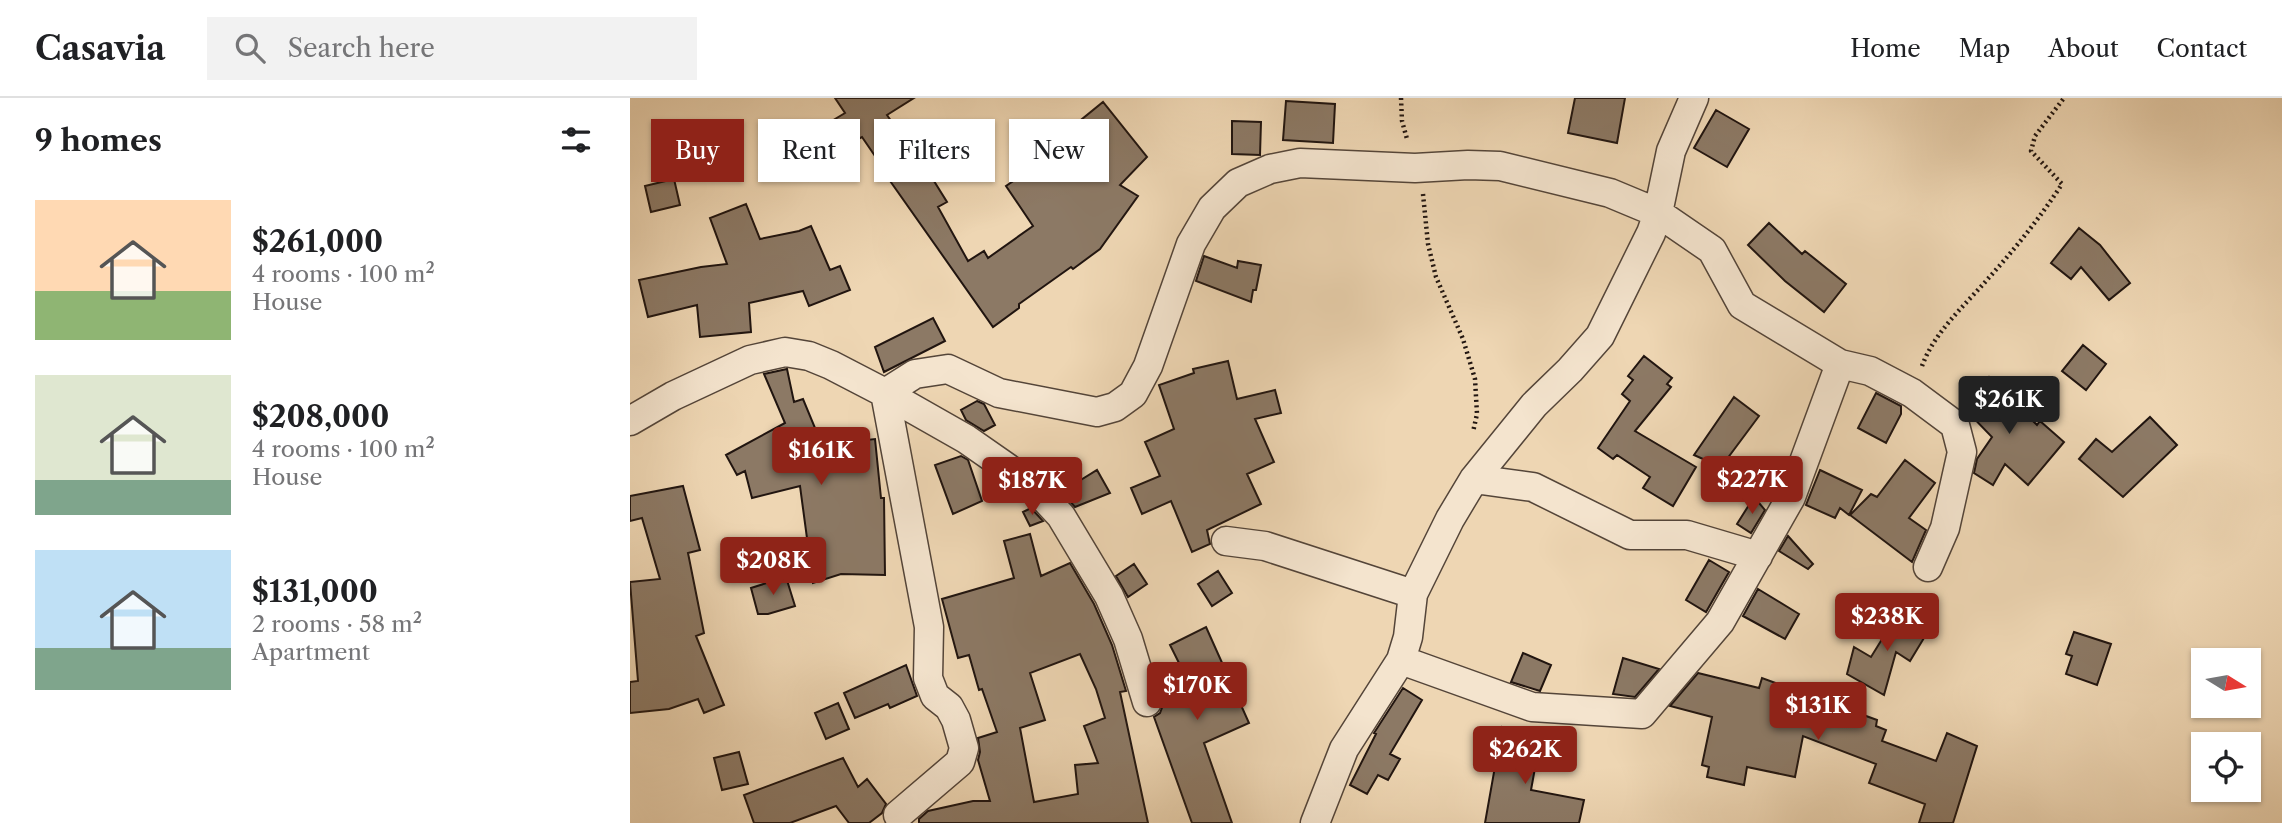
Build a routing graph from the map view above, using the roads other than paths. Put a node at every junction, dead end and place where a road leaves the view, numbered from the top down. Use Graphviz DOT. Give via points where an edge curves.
graph roads {
  1 [pos="1694,98"];
  2 [pos="1658,213"];
  3 [pos="1840,364"];
  4 [pos="885,393"];
  5 [pos="630,421"];
  6 [pos="1474,479"];
  7 [pos="1226,541"];
  8 [pos="1758,556"];
  9 [pos="1927,566"];
  10 [pos="1413,594"];
  11 [pos="1401,660"];
  12 [pos="1147,702"];
  13 [pos="898,815"];
  14 [pos="1315,823"];
  1 -- 2 [label="street" via="1671,151"];
  2 -- 3 [label="street" via="1712,250 1742,305"];
  2 -- 4 [label="street" via="1610,193 1500,166 1300,163 1270,169 1238,183 1212,208 1191,244 1148,366 1133,394 1115,407 1097,412 999,393 948,369 915,374"];
  2 -- 6 [label="street" via="1600,336 1534,405"];
  3 -- 8 [label="street" via="1791,497"];
  3 -- 9 [label="street" via="1870,371 1912,393 1955,425 1962,452 1945,528"];
  4 -- 5 [label="street" via="831,365 785,352 750,360"];
  4 -- 12 [label="street" via="966,439 1031,485 1061,516 1109,596"];
  4 -- 13 [label="street" via="929,627 928,678 935,696 956,720 964,748 960,762"];
  6 -- 8 [label="street" via="1533,487 1630,535 1687,536"];
  6 -- 10 [label="street"];
  7 -- 10 [label="street" via="1265,546"];
  8 -- 11 [label="street" via="1720,622 1642,714 1532,707"];
  10 -- 11 [label="street"];
  11 -- 14 [label="street" via="1344,749"];
}
